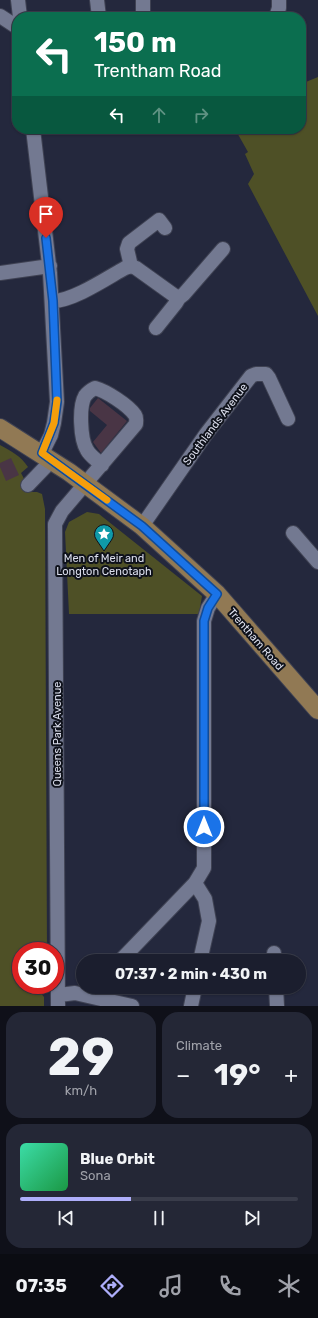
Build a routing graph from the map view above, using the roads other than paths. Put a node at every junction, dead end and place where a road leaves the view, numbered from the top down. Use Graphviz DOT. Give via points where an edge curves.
graph roads {
  1 [pos="18,0"];
  2 [pos="96,0"];
  3 [pos="143,0"];
  4 [pos="279,0"];
  5 [pos="19,12"];
  6 [pos="98,12"];
  7 [pos="144,12"];
  8 [pos="278,12"];
  9 [pos="0,16"];
  10 [pos="12,24"];
  11 [pos="34,134"];
  12 [pos="165,228"];
  13 [pos="223,249"];
  14 [pos="50,266"];
  15 [pos="131,266"];
  16 [pos="0,273"];
  17 [pos="179,298"];
  18 [pos="53,301"];
  19 [pos="156,328"];
  20 [pos="288,419"];
  21 [pos="0,428"];
  22 [pos="47,457"];
  23 [pos="102,465"];
  24 [pos="86,484"];
  25 [pos="28,486"];
  26 [pos="142,526"];
  27 [pos="293,533"];
  28 [pos="318,562"];
  29 [pos="217,594"];
  30 [pos="318,710"];
  31 [pos="195,883"];
  32 [pos="58,942"];
  33 [pos="127,954"];
  34 [pos="202,954"];
  35 [pos="64,993"];
  36 [pos="76,993"];
  37 [pos="100,994"];
  38 [pos="194,994"];
  39 [pos="276,994"];
  40 [pos="132,1006"];
  41 [pos="191,1006"];
  42 [pos="277,1006"];
  1 -- 5 [label="street"];
  2 -- 6 [label="street"];
  3 -- 7 [label="street"];
  4 -- 8 [label="street"];
  9 -- 10 [label="street"];
  11 -- 14 [label="street"];
  12 -- 15 [label="street" via="159,220 129,244 127,248"];
  13 -- 17 [label="street"];
  14 -- 16 [label="street"];
  14 -- 18 [label="street"];
  15 -- 17 [label="street"];
  15 -- 18 [label="street" via="72,297"];
  17 -- 19 [label="street"];
  18 -- 22 [label="street" via="57,402"];
  20 -- 26 [label="street, Southlands Avenue" via="266,374 251,376 206,434"];
  21 -- 22 [label="main road, Trentham Road"];
  22 -- 24 [label="main road, Trentham Road"];
  22 -- 25 [label="street"];
  23 -- 23 [label="street, Queens Park Avenue" via="83,443 84,396 95,388 112,395 135,415 137,420"];
  23 -- 24 [label="street, Queens Park Avenue"];
  24 -- 26 [label="main road, Trentham Road"];
  24 -- 32 [label="street, Queens Park Avenue" via="62,511 55,524"];
  26 -- 29 [label="main road, Trentham Road"];
  27 -- 28 [label="street"];
  29 -- 30 [label="main road, Trentham Road"];
  29 -- 31 [label="street" via="208,608 204,621 204,868"];
  31 -- 33 [label="street"];
  31 -- 34 [label="street" via="205,899 209,921"];
  35 -- 36 [label="street"];
  37 -- 40 [label="street"];
  38 -- 41 [label="street"];
  39 -- 42 [label="street"];
}
